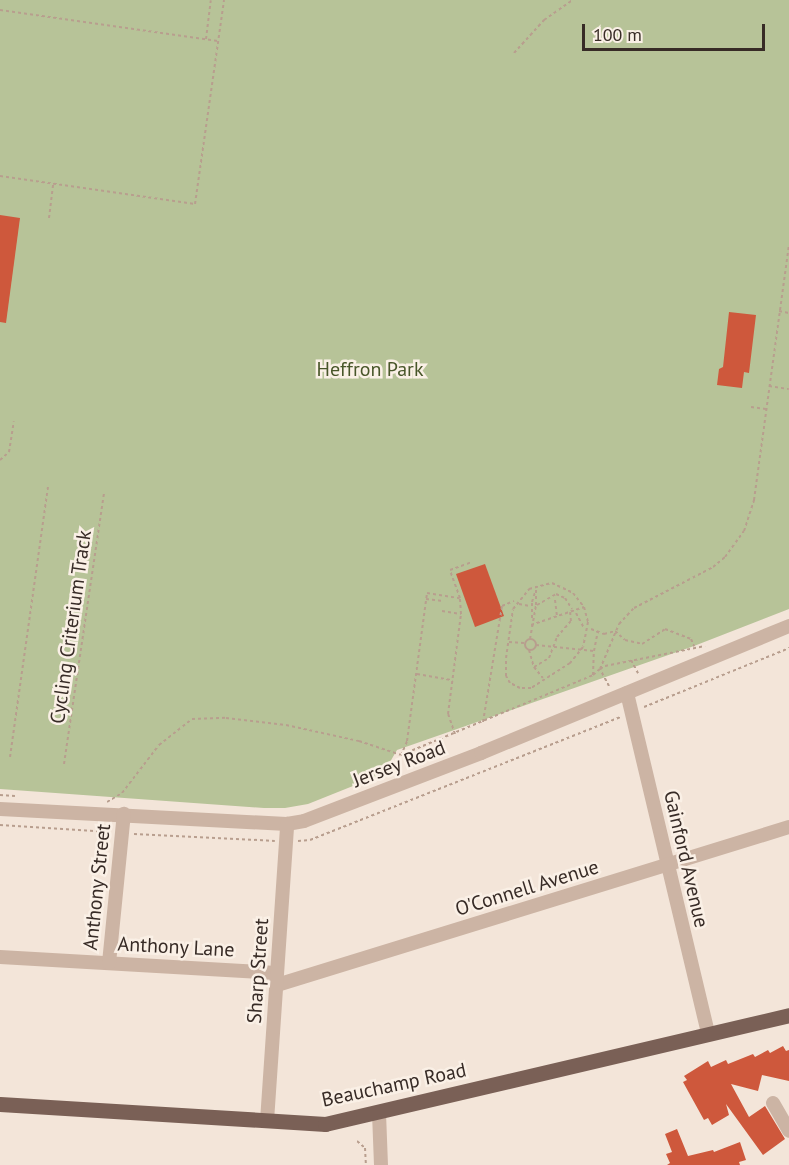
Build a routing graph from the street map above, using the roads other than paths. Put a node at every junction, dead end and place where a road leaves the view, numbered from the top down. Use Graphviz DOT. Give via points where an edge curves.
graph roads {
  1 [pos="789,626"];
  2 [pos="627,693"];
  3 [pos="0,809"];
  4 [pos="121,809"];
  5 [pos="287,824"];
  6 [pos="789,826"];
  7 [pos="667,865"];
  8 [pos="0,957"];
  9 [pos="109,963"];
  10 [pos="277,979"];
  11 [pos="789,1015"];
  12 [pos="708,1034"];
  13 [pos="773,1103"];
  14 [pos="0,1104"];
  15 [pos="378,1113"];
  16 [pos="267,1121"];
  17 [pos="789,1131"];
  18 [pos="381,1165"];
  1 -- 2 [label="street, Jersey Road"];
  2 -- 5 [label="street, Jersey Road" via="304,821"];
  2 -- 7 [label="street, Gainford Avenue"];
  3 -- 4 [label="street, Jersey Road"];
  4 -- 5 [label="street, Jersey Road"];
  4 -- 9 [label="street, Anthony Street"];
  5 -- 10 [label="street, Sharp Street"];
  6 -- 7 [label="street, O'Connell Avenue"];
  7 -- 10 [label="street, O'Connell Avenue"];
  7 -- 12 [label="street, Gainford Avenue"];
  8 -- 9 [label="street, Anthony Lane"];
  9 -- 10 [label="street, Anthony Lane"];
  10 -- 16 [label="street, Sharp Street"];
  11 -- 12 [label="main road, Beauchamp Road"];
  12 -- 15 [label="main road, Beauchamp Road"];
  13 -- 17 [label="street"];
  14 -- 16 [label="main road, Beauchamp Road"];
  15 -- 16 [label="main road, Beauchamp Road" via="325,1124"];
  15 -- 18 [label="street"];
}
